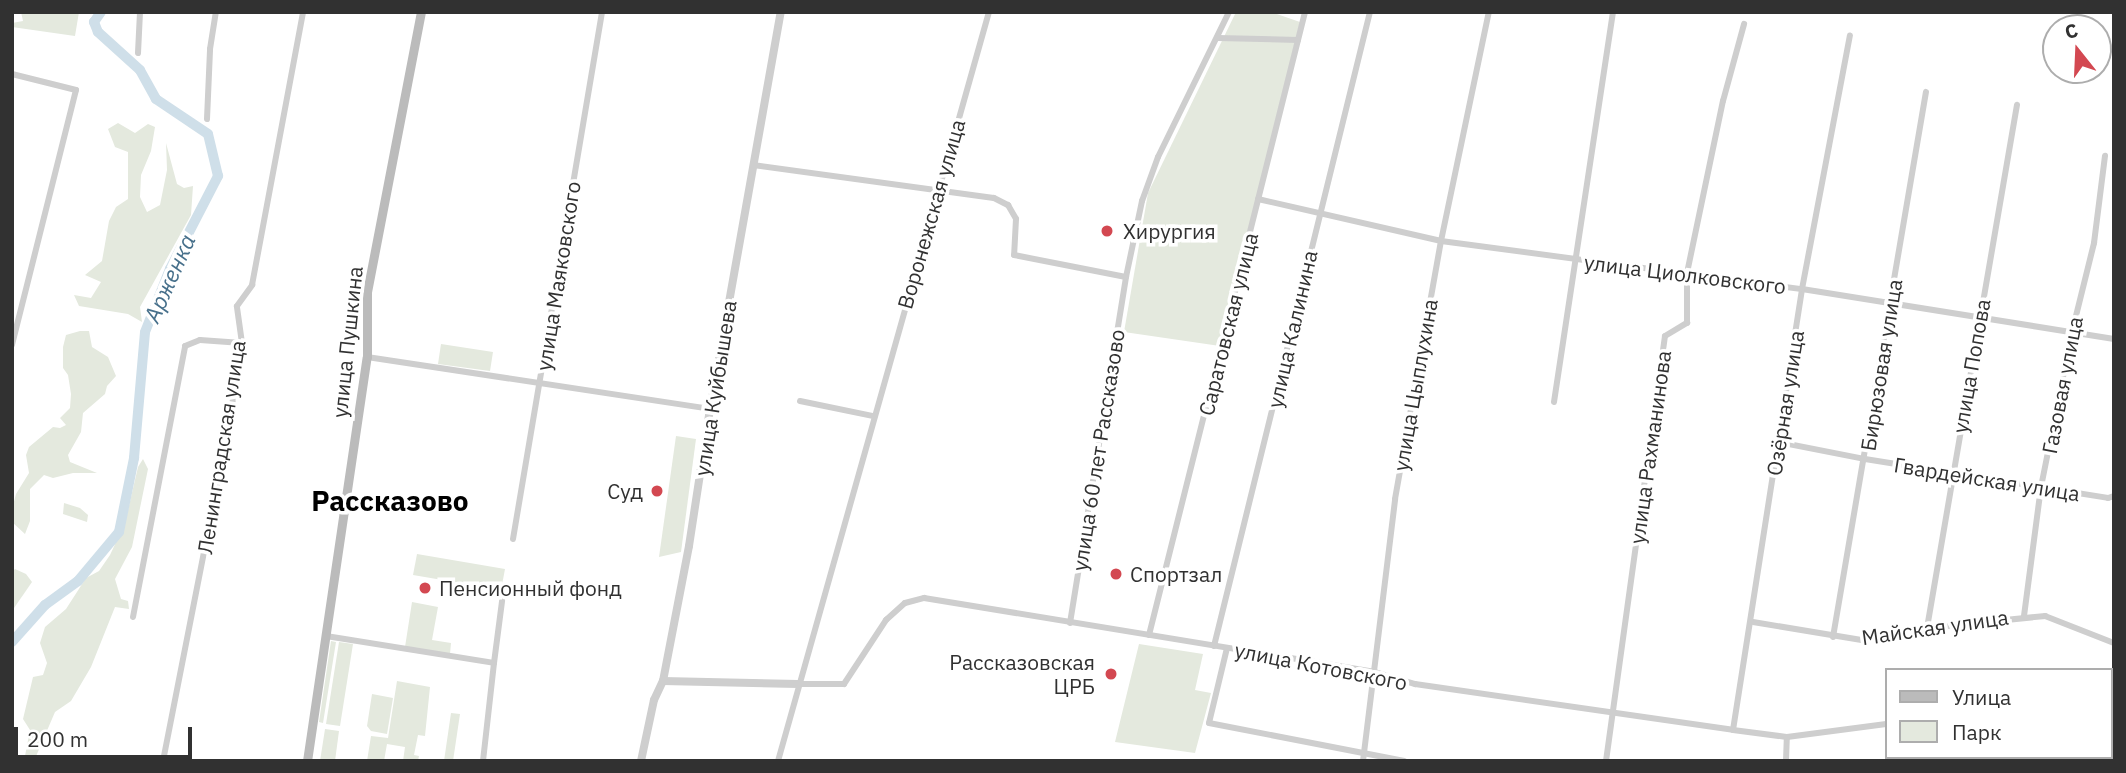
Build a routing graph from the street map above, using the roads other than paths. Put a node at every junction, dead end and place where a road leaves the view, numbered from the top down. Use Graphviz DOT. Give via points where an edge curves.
graph roads {
  1 [pos="140,12"];
  2 [pos="216,12"];
  3 [pos="303,12"];
  4 [pos="421,12"];
  5 [pos="603,12"];
  6 [pos="781,12"];
  7 [pos="989,12"];
  8 [pos="1229,12"];
  9 [pos="1305,12"];
  10 [pos="1370,12"];
  11 [pos="1489,12"];
  12 [pos="1613,12"];
  13 [pos="1744,24"];
  14 [pos="1850,36"];
  15 [pos="1218,38"];
  16 [pos="1298,40"];
  17 [pos="138,53"];
  18 [pos="12,74"];
  19 [pos="1926,92"];
  20 [pos="2017,105"];
  21 [pos="207,119"];
  22 [pos="2105,156"];
  23 [pos="752,165"];
  24 [pos="939,189"];
  25 [pos="1258,200"];
  26 [pos="1319,214"];
  27 [pos="1441,241"];
  28 [pos="1574,260"];
  29 [pos="1687,273"];
  30 [pos="1126,277"];
  31 [pos="1802,289"];
  32 [pos="1890,304"];
  33 [pos="1980,318"];
  34 [pos="2072,332"];
  35 [pos="2114,339"];
  36 [pos="242,343"];
  37 [pos="12,345"];
  38 [pos="367,357"];
  39 [pos="541,382"];
  40 [pos="800,401"];
  41 [pos="1554,402"];
  42 [pos="710,409"];
  43 [pos="873,416"];
  44 [pos="1778,442"];
  45 [pos="1865,459"];
  46 [pos="1952,471"];
  47 [pos="2042,487"];
  48 [pos="2112,498"];
  49 [pos="513,540"];
  50 [pos="502,601"];
  51 [pos="2024,615"];
  52 [pos="133,617"];
  53 [pos="1752,622"];
  54 [pos="1070,623"];
  55 [pos="1927,628"];
  56 [pos="1149,635"];
  57 [pos="326,636"];
  58 [pos="1833,637"];
  59 [pos="2114,643"];
  60 [pos="1214,646"];
  61 [pos="1227,648"];
  62 [pos="494,663"];
  63 [pos="1375,672"];
  64 [pos="663,681"];
  65 [pos="798,684"];
  66 [pos="1611,713"];
  67 [pos="1884,724"];
  68 [pos="1733,730"];
  69 [pos="1787,737"];
  70 [pos="1363,758"];
  71 [pos="163,761"];
  72 [pos="307,761"];
  73 [pos="483,761"];
  74 [pos="641,761"];
  75 [pos="778,761"];
  76 [pos="1404,761"];
  77 [pos="1606,761"];
  78 [pos="1786,761"];
  1 -- 17 [label="street"];
  2 -- 21 [label="street"];
  3 -- 36 [label="street, Ленинградская улица" via="252,285 237,306"];
  4 -- 38 [label="main road, улица Пушкина" via="367,292"];
  5 -- 39 [label="street, улица Маяковского"];
  6 -- 23 [label="street, улица Куйбышева"];
  7 -- 24 [label="street, Воронежская улица"];
  8 -- 15 [label="street, улица 60 лет Рассказово"];
  9 -- 16 [label="street, Саратовская улица"];
  10 -- 26 [label="street, улица Калинина"];
  11 -- 27 [label="street, улица Цыплухина"];
  12 -- 28 [label="street"];
  13 -- 29 [label="street, улица Рахманинова"];
  14 -- 31 [label="street, Озёрная улица"];
  15 -- 16 [label="street"];
  15 -- 30 [label="street, улица 60 лет Рассказово" via="1150,176"];
  16 -- 25 [label="street, Саратовская улица"];
  18 -- 37 [label="street" via="76,90"];
  19 -- 32 [label="street, Бирюзовая улица"];
  20 -- 33 [label="street, улица Попова"];
  22 -- 34 [label="street, Газовая улица" via="2094,243"];
  23 -- 24 [label="street"];
  23 -- 42 [label="street, улица Куйбышева"];
  24 -- 30 [label="street" via="994,198 1008,205 1016,219 1014,255"];
  24 -- 43 [label="street, Воронежская улица"];
  25 -- 26 [label="street, улица Циолковского"];
  25 -- 56 [label="street, Саратовская улица"];
  26 -- 27 [label="street, улица Циолковского"];
  26 -- 60 [label="street, улица Калинина"];
  27 -- 28 [label="street, улица Циолковского"];
  27 -- 63 [label="street, улица Цыплухина" via="1395,499"];
  28 -- 29 [label="street, улица Циолковского"];
  28 -- 41 [label="street"];
  29 -- 31 [label="street, улица Циолковского"];
  29 -- 66 [label="street, улица Рахманинова" via="1687,323 1665,336"];
  30 -- 54 [label="street, улица 60 лет Рассказово"];
  31 -- 32 [label="street, улица Циолковского"];
  31 -- 44 [label="street, Озёрная улица"];
  32 -- 33 [label="street, улица Циолковского"];
  32 -- 45 [label="street, Бирюзовая улица"];
  33 -- 34 [label="street, улица Циолковского"];
  33 -- 46 [label="street, улица Попова"];
  34 -- 35 [label="street, улица Циолковского"];
  34 -- 47 [label="street, Газовая улица"];
  36 -- 52 [label="street" via="200,341 185,346"];
  36 -- 71 [label="street, Ленинградская улица"];
  38 -- 39 [label="street"];
  38 -- 57 [label="main road, улица Пушкина"];
  39 -- 42 [label="street"];
  39 -- 49 [label="street, улица Маяковского"];
  40 -- 43 [label="street"];
  42 -- 64 [label="street, улица Куйбышева"];
  43 -- 65 [label="street, Воронежская улица"];
  44 -- 45 [label="street, Гвардейская улица"];
  44 -- 53 [label="street, Озёрная улица"];
  45 -- 46 [label="street, Гвардейская улица"];
  45 -- 58 [label="street, Бирюзовая улица"];
  46 -- 47 [label="street, Гвардейская улица"];
  46 -- 55 [label="street, улица Попова"];
  47 -- 48 [label="street, Гвардейская улица"];
  47 -- 51 [label="street, Газовая улица"];
  50 -- 62 [label="street"];
  51 -- 55 [label="street, Майская улица"];
  51 -- 59 [label="street, Майская улица" via="2045,616"];
  53 -- 58 [label="street, Майская улица"];
  53 -- 68 [label="street, Озёрная улица"];
  54 -- 56 [label="street, улица Котовского"];
  54 -- 65 [label="street, улица Котовского" via="938,599 914,600 886,620 844,684"];
  55 -- 58 [label="street, Майская улица" via="1862,640"];
  56 -- 60 [label="street, улица Котовского"];
  57 -- 62 [label="street"];
  57 -- 72 [label="main road, улица Пушкина"];
  60 -- 61 [label="street, улица Котовского"];
  61 -- 63 [label="street, улица Котовского"];
  61 -- 70 [label="street" via="1209,723"];
  62 -- 73 [label="street"];
  63 -- 66 [label="street, улица Котовского" via="1415,684"];
  63 -- 70 [label="street, улица Цыплухина"];
  64 -- 65 [label="street"];
  64 -- 74 [label="street, улица Куйбышева" via="654,700"];
  65 -- 75 [label="street, Воронежская улица"];
  66 -- 68 [label="street, улица Котовского"];
  66 -- 77 [label="street, улица Рахманинова"];
  67 -- 69 [label="street, улица Котовского"];
  68 -- 69 [label="street, улица Котовского"];
  69 -- 78 [label="street"];
  70 -- 76 [label="street"];
}
